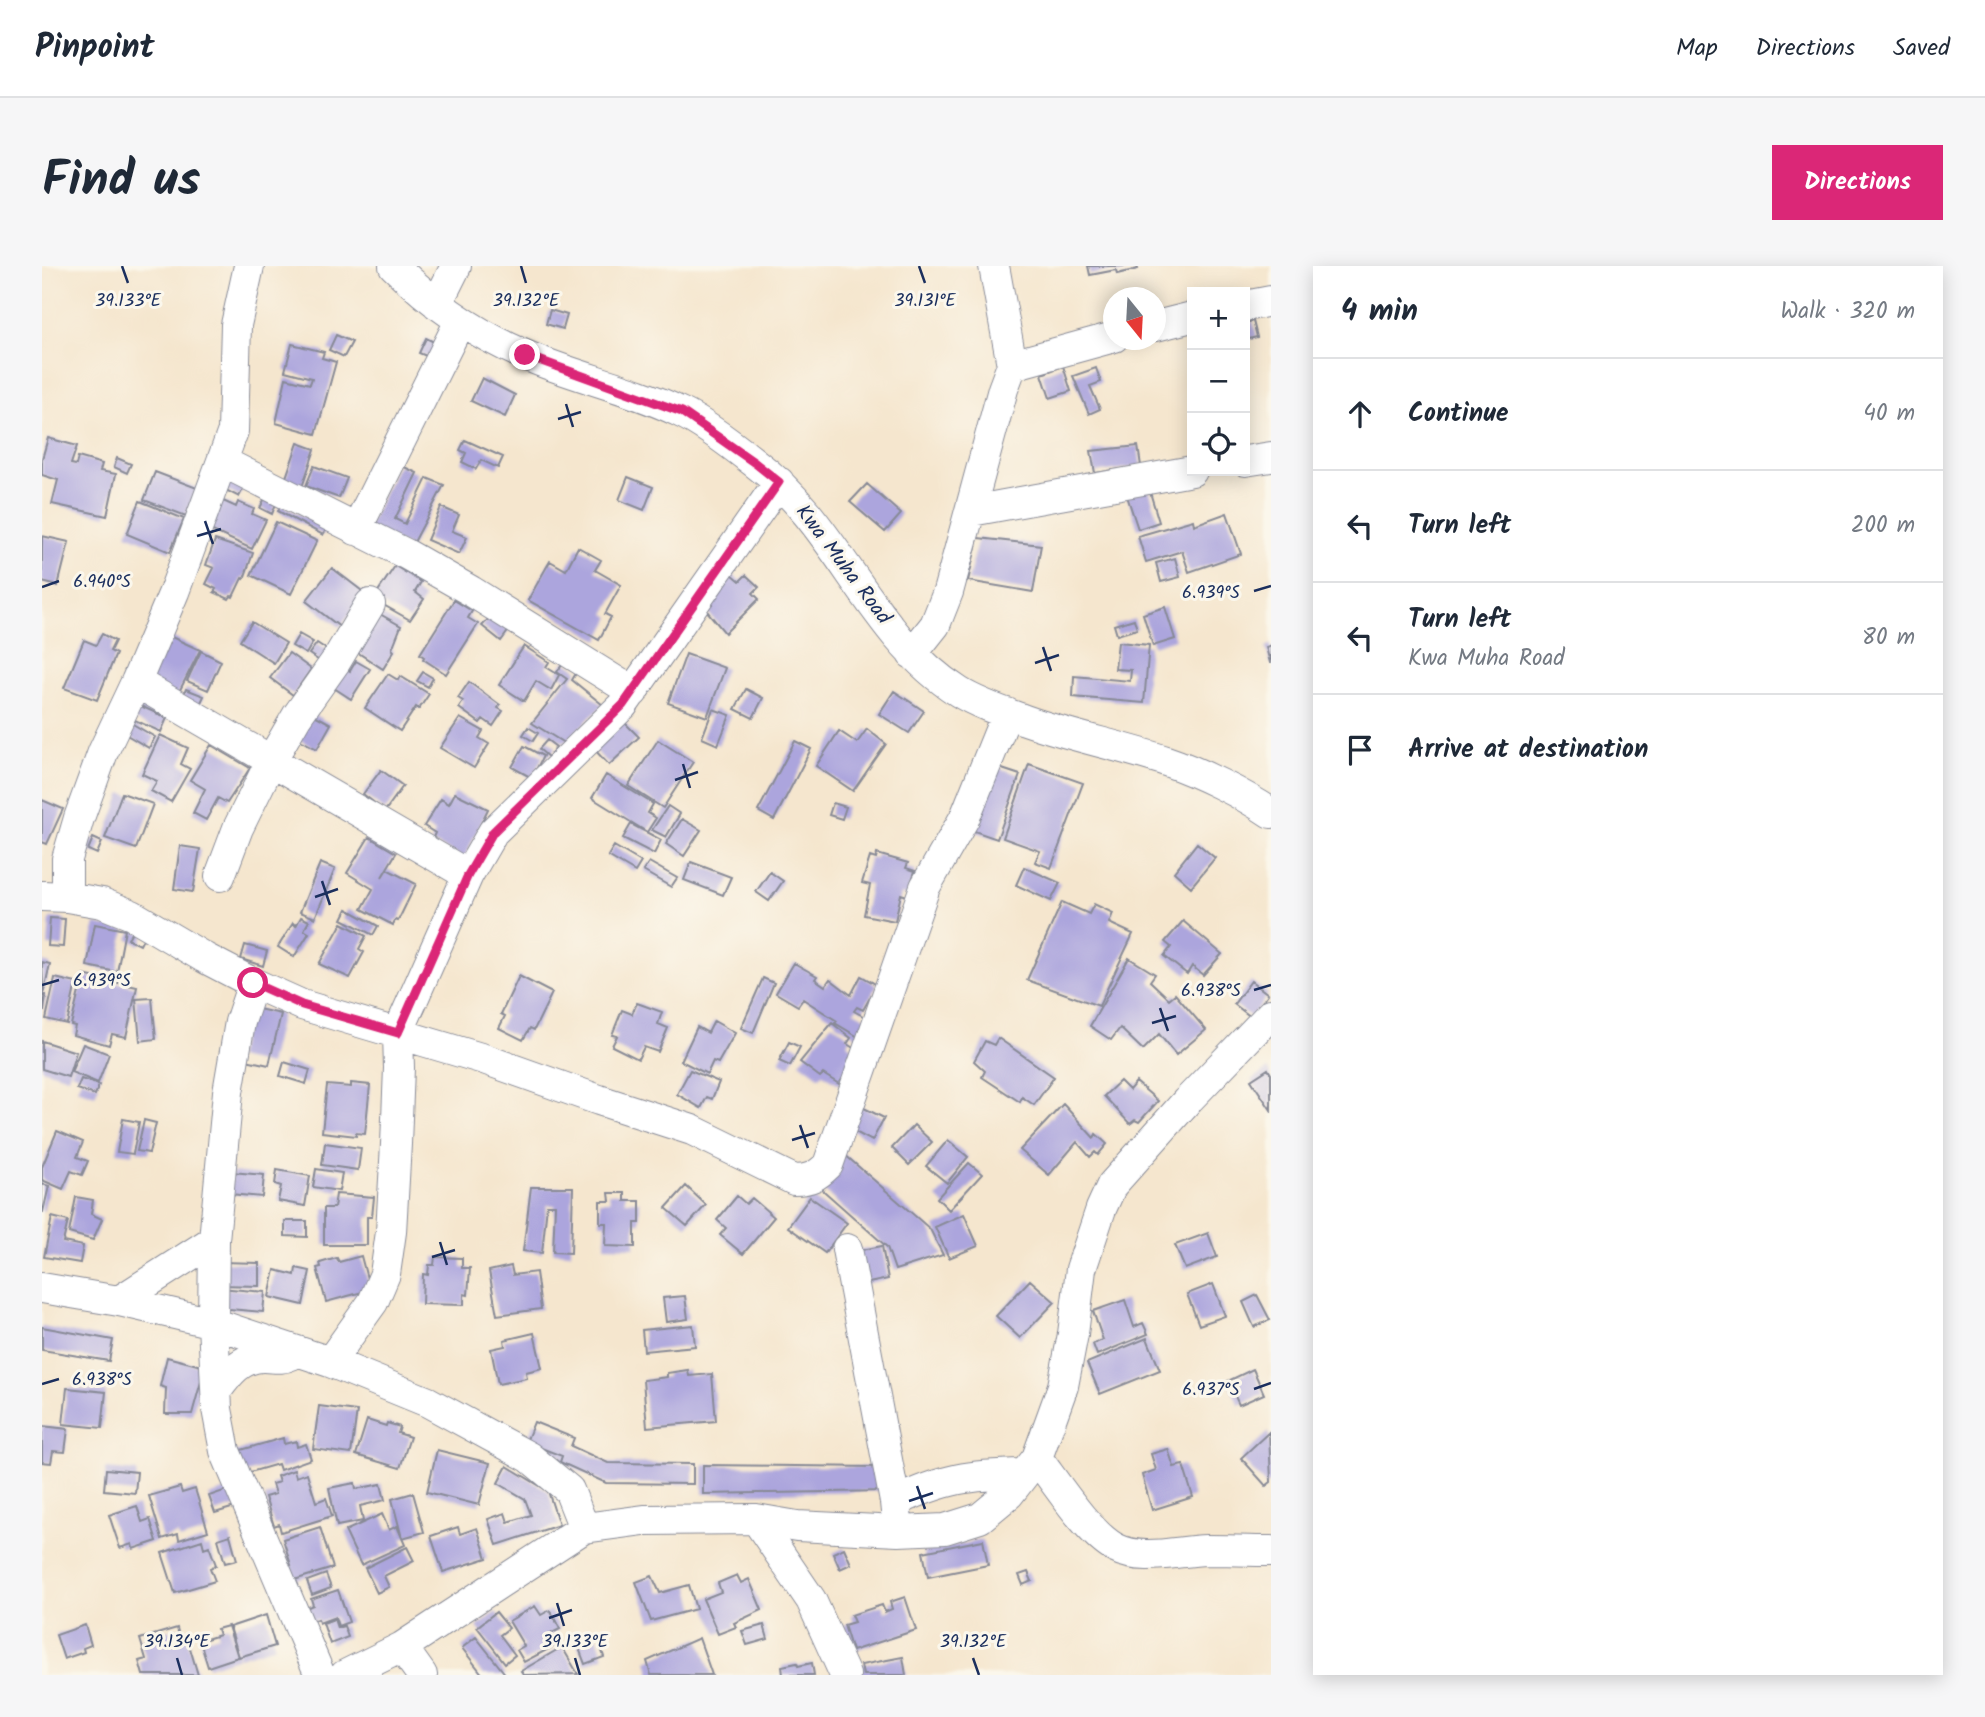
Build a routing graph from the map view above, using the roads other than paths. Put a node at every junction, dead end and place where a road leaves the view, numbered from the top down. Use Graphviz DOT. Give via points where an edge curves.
graph roads {
  1 [pos="249,266"];
  2 [pos="394,266"];
  3 [pos="456,266"];
  4 [pos="994,266"];
  5 [pos="1271,301"];
  6 [pos="1250,305"];
  7 [pos="448,313"];
  8 [pos="1187,318"];
  9 [pos="1166,324"];
  10 [pos="1103,340"];
  11 [pos="1012,365"];
  12 [pos="1271,457"];
  13 [pos="1250,460"];
  14 [pos="223,462"];
  15 [pos="1187,472"];
  16 [pos="779,482"];
  17 [pos="971,511"];
  18 [pos="356,530"];
  19 [pos="370,604"];
  20 [pos="912,654"];
  21 [pos="136,682"];
  22 [pos="633,692"];
  23 [pos="1007,713"];
  24 [pos="272,759"];
  25 [pos="1271,813"];
  26 [pos="468,875"];
  27 [pos="220,876"];
  28 [pos="54,897"];
  29 [pos="253,983"];
  30 [pos="1271,1014"];
  31 [pos="398,1033"];
  32 [pos="214,1240"];
  33 [pos="847,1249"];
  34 [pos="42,1288"];
  35 [pos="119,1301"];
  36 [pos="213,1323"];
  37 [pos="298,1351"];
  38 [pos="330,1362"];
  39 [pos="217,1390"];
  40 [pos="1031,1466"];
  41 [pos="894,1502"];
  42 [pos="756,1519"];
  43 [pos="584,1528"];
  44 [pos="898,1531"];
  45 [pos="1271,1551"];
  46 [pos="412,1667"];
  47 [pos="320,1675"];
  48 [pos="345,1675"];
  49 [pos="845,1675"];
  1 -- 14 [label="street" via="236,325 233,432"];
  2 -- 7 [label="street, Kwa Muha Road"];
  3 -- 7 [label="street"];
  4 -- 11 [label="street"];
  5 -- 6 [label="street"];
  7 -- 16 [label="street, Kwa Muha Road" via="525,355 682,412"];
  7 -- 18 [label="street"];
  8 -- 9 [label="street"];
  10 -- 11 [label="street"];
  11 -- 17 [label="street"];
  12 -- 13 [label="street"];
  14 -- 18 [label="street"];
  14 -- 21 [label="street"];
  15 -- 17 [label="street"];
  16 -- 20 [label="street, Kwa Muha Road" via="809,514"];
  16 -- 22 [label="street"];
  17 -- 20 [label="street" via="935,625"];
  18 -- 22 [label="street" via="471,591"];
  19 -- 24 [label="street"];
  20 -- 23 [label="street, Kwa Muha Road" via="960,693"];
  21 -- 24 [label="street"];
  21 -- 28 [label="street" via="103,752"];
  22 -- 26 [label="street" via="493,832"];
  23 -- 25 [label="street, Kwa Muha Road" via="1168,762"];
  23 -- 31 [label="street" via="965,817 925,887 828,1165 816,1176 794,1180 691,1130"];
  24 -- 26 [label="street"];
  24 -- 27 [label="street"];
  26 -- 31 [label="street"];
  28 -- 29 [label="street" via="102,903 132,915"];
  29 -- 31 [label="street" via="302,1005"];
  29 -- 32 [label="street" via="240,1022 228,1091"];
  30 -- 40 [label="street" via="1112,1185 1081,1269 1062,1386"];
  31 -- 38 [label="street" via="396,1144 385,1274 373,1302"];
  32 -- 35 [label="street"];
  32 -- 36 [label="street"];
  33 -- 41 [label="street"];
  34 -- 35 [label="street"];
  35 -- 36 [label="street"];
  36 -- 37 [label="street"];
  36 -- 39 [label="street"];
  37 -- 38 [label="street"];
  37 -- 39 [label="street" via="281,1359 245,1362"];
  38 -- 43 [label="street" via="428,1402 528,1457 569,1490"];
  39 -- 47 [label="street" via="225,1451"];
  40 -- 41 [label="street" via="943,1481"];
  40 -- 44 [label="street" via="1009,1494 980,1518 945,1530"];
  40 -- 45 [label="street" via="1095,1532 1124,1552"];
  41 -- 44 [label="street"];
  42 -- 43 [label="street" via="644,1520"];
  42 -- 44 [label="street" via="797,1526"];
  42 -- 49 [label="street" via="810,1600"];
  43 -- 46 [label="street"];
  46 -- 48 [label="street"];
}
